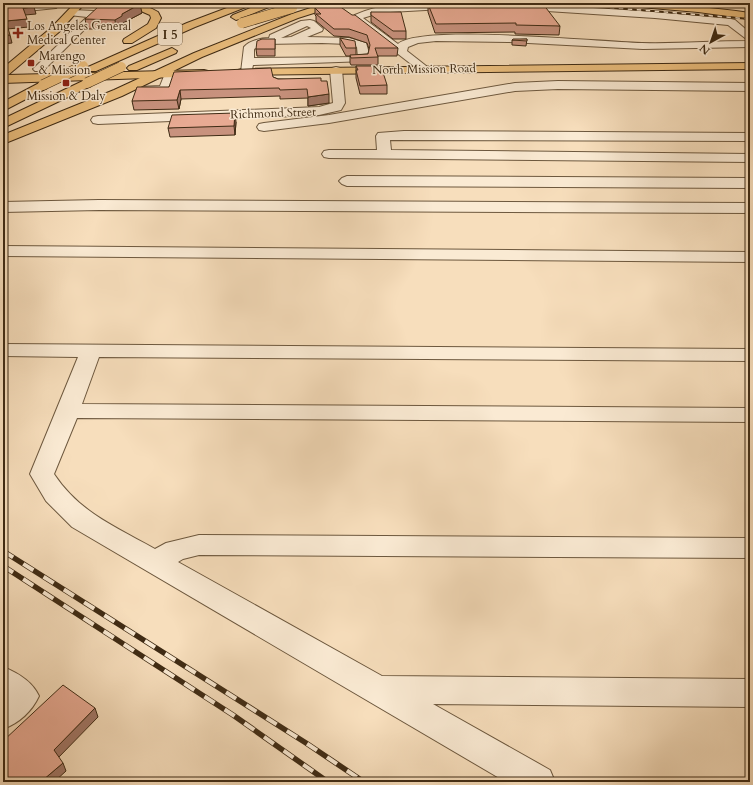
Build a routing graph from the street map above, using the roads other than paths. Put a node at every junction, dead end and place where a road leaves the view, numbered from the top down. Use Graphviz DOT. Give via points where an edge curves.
graph roads {
  1 [pos="82,3"];
  2 [pos="118,3"];
  3 [pos="248,3"];
  4 [pos="272,3"];
  5 [pos="314,3"];
  6 [pos="336,3"];
  7 [pos="628,3"];
  8 [pos="663,3"];
  9 [pos="707,3"];
  10 [pos="54,4"];
  11 [pos="291,6"];
  12 [pos="466,6"];
  13 [pos="510,6"];
  14 [pos="750,8"];
  15 [pos="5,14"];
  16 [pos="70,14"];
  17 [pos="750,14"];
  18 [pos="50,16"];
  19 [pos="227,28"];
  20 [pos="416,29"];
  21 [pos="55,30"];
  22 [pos="77,31"];
  23 [pos="506,34"];
  24 [pos="750,38"];
  25 [pos="264,41"];
  26 [pos="293,41"];
  27 [pos="750,44"];
  28 [pos="184,46"];
  29 [pos="401,51"];
  30 [pos="198,55"];
  31 [pos="362,64"];
  32 [pos="750,66"];
  33 [pos="127,67"];
  34 [pos="248,67"];
  35 [pos="88,68"];
  36 [pos="39,69"];
  37 [pos="424,69"];
  38 [pos="279,71"];
  39 [pos="219,72"];
  40 [pos="233,72"];
  41 [pos="3,74"];
  42 [pos="164,74"];
  43 [pos="336,75"];
  44 [pos="3,79"];
  45 [pos="750,87"];
  46 [pos="62,89"];
  47 [pos="143,90"];
  48 [pos="3,108"];
  49 [pos="98,120"];
  50 [pos="3,124"];
  51 [pos="264,128"];
  52 [pos="750,137"];
  53 [pos="3,140"];
  54 [pos="329,154"];
  55 [pos="352,154"];
  56 [pos="384,155"];
  57 [pos="750,158"];
  58 [pos="347,181"];
  59 [pos="750,183"];
  60 [pos="342,206"];
  61 [pos="3,207"];
  62 [pos="750,208"];
  63 [pos="3,251"];
  64 [pos="750,257"];
  65 [pos="3,350"];
  66 [pos="90,350"];
  67 [pos="750,355"];
  68 [pos="67,411"];
  69 [pos="750,415"];
  70 [pos="750,548"];
  71 [pos="154,562"];
  72 [pos="3,681"];
  73 [pos="376,690"];
  74 [pos="750,693"];
  75 [pos="3,714"];
  76 [pos="538,782"];
  1 -- 16 [label="main road"];
  2 -- 35 [label="main road" via="149,10 155,14 155,22 144,32"];
  3 -- 35 [label="main road, I 5"];
  4 -- 33 [label="main road, I 5" via="207,28"];
  5 -- 11 [label="main road"];
  6 -- 30 [label="main road" via="295,16"];
  7 -- 17 [label="main road"];
  8 -- 17 [label="main road"];
  9 -- 14 [label="main road"];
  10 -- 15 [label="street"];
  10 -- 18 [label="street" via="48,13"];
  11 -- 19 [label="main road, bridge"];
  11 -- 30 [label="main road" via="266,14"];
  12 -- 29 [label="street" via="369,12 358,17"];
  13 -- 24 [label="street" via="648,14 730,22"];
  15 -- 18 [label="street" via="24,18"];
  16 -- 18 [label="street"];
  16 -- 21 [label="main road"];
  16 -- 22 [label="street" via="95,14"];
  20 -- 23 [label="street" via="439,34"];
  21 -- 22 [label="street"];
  21 -- 41 [label="main road"];
  22 -- 36 [label="street"];
  23 -- 27 [label="street" via="643,46"];
  23 -- 29 [label="street" via="424,39 407,43"];
  25 -- 26 [label="street"];
  25 -- 26 [label="street" via="305,23 310,23 318,29"];
  25 -- 34 [label="street" via="248,47"];
  26 -- 31 [label="street" via="338,40 362,45"];
  28 -- 33 [label="main road"];
  29 -- 37 [label="street"];
  30 -- 42 [label="main road"];
  31 -- 34 [label="street"];
  31 -- 37 [label="main road, North Mission Road"];
  31 -- 43 [label="main road, North Mission Road"];
  32 -- 37 [label="main road, North Mission Road"];
  33 -- 46 [label="main road, I 5, bridge" via="87,83"];
  33 -- 46 [label="main road" via="102,82"];
  34 -- 38 [label="main road"];
  34 -- 40 [label="main road"];
  35 -- 46 [label="main road, I 5"];
  35 -- 48 [label="main road, bridge" via="44,85"];
  38 -- 43 [label="street" via="279,82"];
  39 -- 42 [label="main road"];
  42 -- 44 [label="main road"];
  42 -- 47 [label="street" via="165,90"];
  42 -- 53 [label="main road"];
  43 -- 49 [label="street, Richmond Street" via="339,102 337,107 331,110"];
  45 -- 51 [label="street" via="529,86"];
  46 -- 48 [label="main road, I 5"];
  46 -- 50 [label="main road, I 5"];
  52 -- 56 [label="street" via="383,136"];
  54 -- 55 [label="street"];
  55 -- 56 [label="street"];
  55 -- 58 [label="street"];
  56 -- 57 [label="street"];
  58 -- 59 [label="street"];
  58 -- 60 [label="street"];
  60 -- 61 [label="street"];
  60 -- 62 [label="street"];
  63 -- 64 [label="street"];
  65 -- 66 [label="street"];
  66 -- 67 [label="street"];
  66 -- 68 [label="street"];
  68 -- 69 [label="street"];
  68 -- 71 [label="street" via="42,474 56,495 81,520"];
  70 -- 71 [label="street" via="199,545 176,550"];
  71 -- 73 [label="street"];
  72 -- 75 [label="street" via="23,696"];
  73 -- 74 [label="street"];
  73 -- 76 [label="street"];
}
